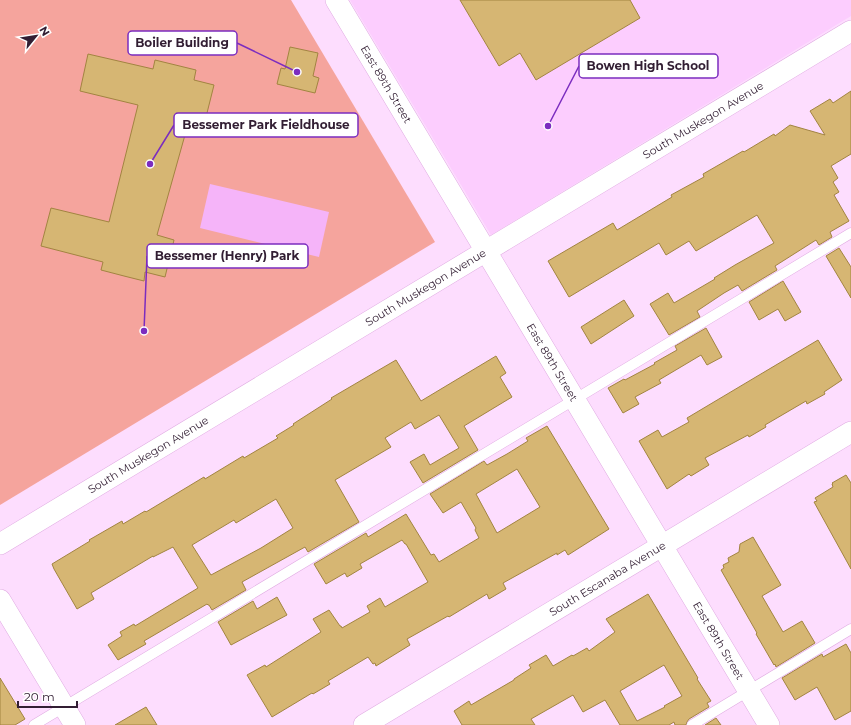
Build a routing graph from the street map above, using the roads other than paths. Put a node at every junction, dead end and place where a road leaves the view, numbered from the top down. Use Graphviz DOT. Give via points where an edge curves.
graph roads {
  1 [pos="336,0"];
  2 [pos="851,31"];
  3 [pos="851,233"];
  4 [pos="486,251"];
  5 [pos="575,399"];
  6 [pos="851,432"];
  7 [pos="0,544"];
  8 [pos="662,546"];
  9 [pos="0,600"];
  10 [pos="851,629"];
  11 [pos="748,691"];
  12 [pos="64,707"];
  13 [pos="34,725"];
  14 [pos="75,725"];
  15 [pos="364,725"];
  16 [pos="692,725"];
  17 [pos="769,725"];
  1 -- 4 [label="street, East 89th Street"];
  2 -- 4 [label="street, South Muskegon Avenue"];
  3 -- 5 [label="lane"];
  4 -- 5 [label="street, East 89th Street"];
  4 -- 7 [label="street, South Muskegon Avenue"];
  5 -- 8 [label="street, East 89th Street"];
  5 -- 12 [label="lane"];
  6 -- 8 [label="street, South Escanaba Avenue"];
  8 -- 11 [label="street, East 89th Street"];
  8 -- 15 [label="street, South Escanaba Avenue"];
  9 -- 12 [label="street"];
  10 -- 11 [label="lane"];
  11 -- 16 [label="lane"];
  11 -- 17 [label="street, East 89th Street"];
  12 -- 13 [label="lane"];
  12 -- 14 [label="street"];
}
